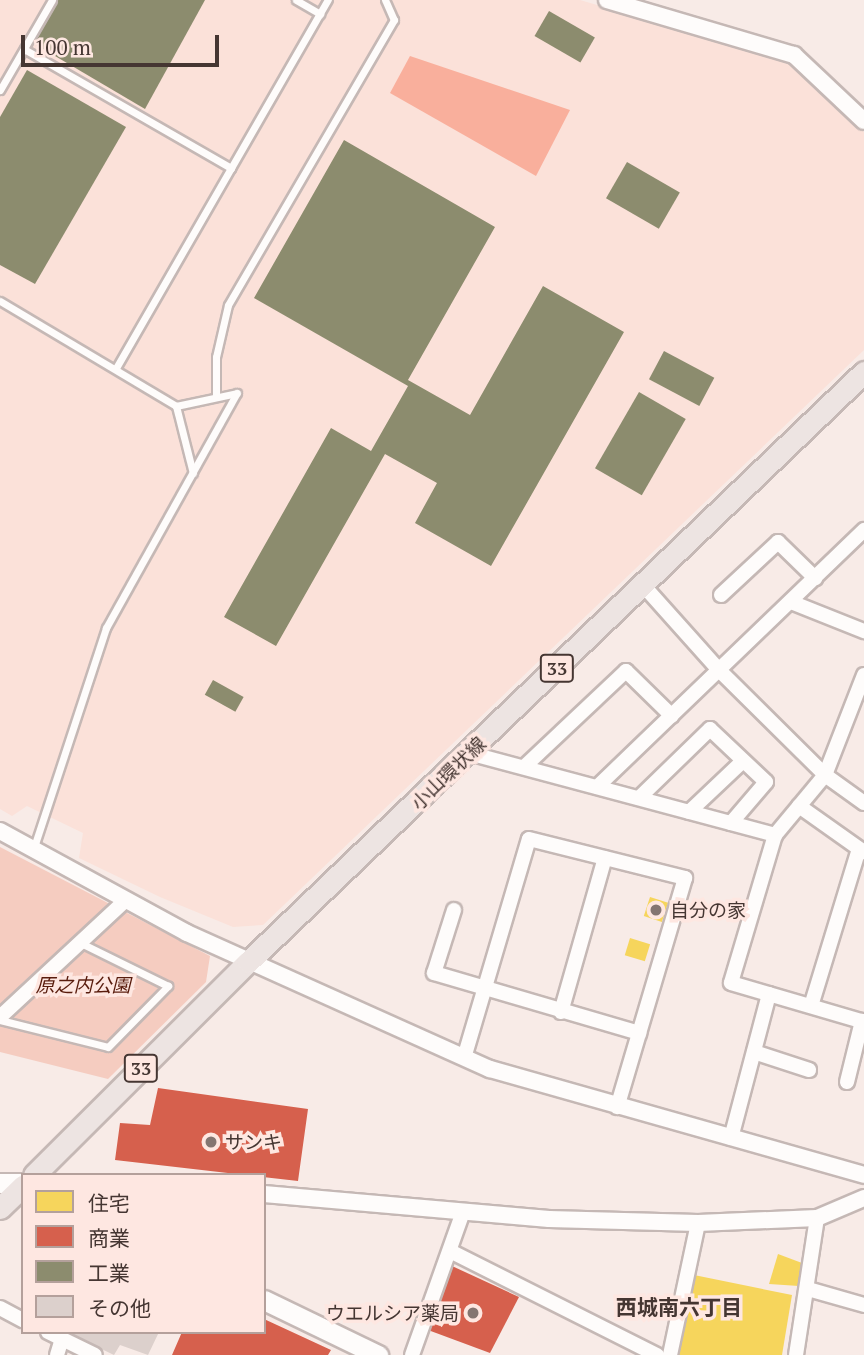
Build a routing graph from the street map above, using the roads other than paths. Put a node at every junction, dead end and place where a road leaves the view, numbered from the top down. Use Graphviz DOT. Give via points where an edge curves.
graph roads {
  1 [pos="52,0"];
  2 [pos="296,0"];
  3 [pos="328,0"];
  4 [pos="385,0"];
  5 [pos="607,0"];
  6 [pos="320,15"];
  7 [pos="24,48"];
  8 [pos="0,90"];
  9 [pos="864,121"];
  10 [pos="231,168"];
  11 [pos="0,301"];
  12 [pos="116,368"];
  13 [pos="864,372"];
  14 [pos="216,395"];
  15 [pos="176,406"];
  16 [pos="193,472"];
  17 [pos="864,530"];
  18 [pos="815,578"];
  19 [pos="643,585"];
  20 [pos="721,595"];
  21 [pos="790,602"];
  22 [pos="864,631"];
  23 [pos="720,671"];
  24 [pos="864,675"];
  25 [pos="672,716"];
  26 [pos="469,753"];
  27 [pos="743,761"];
  28 [pos="524,768"];
  29 [pos="825,775"];
  30 [pos="597,787"];
  31 [pos="639,798"];
  32 [pos="864,803"];
  33 [pos="799,806"];
  34 [pos="689,812"];
  35 [pos="732,823"];
  36 [pos="0,831"];
  37 [pos="775,835"];
  38 [pos="33,850"];
  39 [pos="861,850"];
  40 [pos="605,858"];
  41 [pos="126,900"];
  42 [pos="454,910"];
  43 [pos="80,943"];
  44 [pos="248,962"];
  45 [pos="485,987"];
  46 [pos="769,994"];
  47 [pos="811,1006"];
  48 [pos="561,1012"];
  49 [pos="0,1019"];
  50 [pos="863,1022"];
  51 [pos="639,1033"];
  52 [pos="754,1052"];
  53 [pos="464,1058"];
  54 [pos="809,1070"];
  55 [pos="847,1082"];
  56 [pos="617,1107"];
  57 [pos="731,1138"];
  58 [pos="36,1173"];
  59 [pos="864,1175"];
  60 [pos="0,1183"];
  61 [pos="21,1185"];
  62 [pos="21,1187"];
  63 [pos="266,1194"];
  64 [pos="864,1198"];
  65 [pos="0,1208"];
  66 [pos="463,1212"];
  67 [pos="817,1218"];
  68 [pos="698,1223"];
  69 [pos="450,1251"];
  70 [pos="808,1289"];
  71 [pos="266,1301"];
  72 [pos="864,1305"];
  73 [pos="0,1308"];
  74 [pos="21,1319"];
  75 [pos="52,1334"];
  76 [pos="62,1339"];
  77 [pos="57,1355"];
  78 [pos="95,1355"];
  79 [pos="378,1355"];
  80 [pos="412,1355"];
  81 [pos="657,1355"];
  82 [pos="670,1355"];
  83 [pos="796,1355"];
  1 -- 7 [label="lane"];
  2 -- 6 [label="lane"];
  3 -- 6 [label="lane"];
  4 -- 14 [label="lane" via="394,20 229,305 216,358"];
  5 -- 9 [label="street" via="794,55"];
  6 -- 10 [label="lane"];
  7 -- 8 [label="lane"];
  7 -- 10 [label="lane"];
  10 -- 12 [label="lane"];
  11 -- 12 [label="lane"];
  12 -- 15 [label="lane"];
  13 -- 19 [label="main road, 小山環状線 / 33"];
  14 -- 15 [label="lane"];
  14 -- 16 [label="lane" via="237,393"];
  15 -- 16 [label="lane"];
  16 -- 38 [label="lane" via="106,628"];
  17 -- 18 [label="street"];
  18 -- 20 [label="street" via="778,542"];
  18 -- 21 [label="street"];
  19 -- 23 [label="street"];
  19 -- 26 [label="main road, 小山環状線 / 33"];
  21 -- 22 [label="street"];
  21 -- 23 [label="street"];
  23 -- 25 [label="street"];
  23 -- 29 [label="street"];
  24 -- 29 [label="street"];
  25 -- 28 [label="street" via="626,671"];
  25 -- 30 [label="street"];
  26 -- 28 [label="street"];
  26 -- 44 [label="main road, 小山環状線 / 33"];
  27 -- 31 [label="street" via="710,729"];
  27 -- 34 [label="street"];
  27 -- 35 [label="street" via="766,782"];
  28 -- 30 [label="street"];
  29 -- 32 [label="street"];
  29 -- 33 [label="street"];
  30 -- 31 [label="street"];
  31 -- 34 [label="street"];
  33 -- 37 [label="street"];
  33 -- 39 [label="street"];
  34 -- 35 [label="street"];
  35 -- 37 [label="street"];
  36 -- 38 [label="street"];
  37 -- 46 [label="street" via="731,983"];
  38 -- 41 [label="street"];
  39 -- 47 [label="street"];
  40 -- 45 [label="street" via="529,839"];
  40 -- 48 [label="street"];
  40 -- 51 [label="street" via="685,878"];
  41 -- 43 [label="street"];
  41 -- 44 [label="street"];
  42 -- 45 [label="street" via="434,973"];
  43 -- 49 [label="street"];
  43 -- 49 [label="lane" via="168,986 108,1047"];
  44 -- 53 [label="street"];
  44 -- 58 [label="main road, 小山環状線 / 33"];
  45 -- 48 [label="street"];
  45 -- 53 [label="street"];
  46 -- 47 [label="street"];
  46 -- 52 [label="street"];
  47 -- 50 [label="street"];
  48 -- 51 [label="street"];
  50 -- 55 [label="street"];
  51 -- 56 [label="street"];
  52 -- 54 [label="street"];
  52 -- 57 [label="street"];
  53 -- 56 [label="street"];
  56 -- 57 [label="street"];
  57 -- 59 [label="street"];
  60 -- 61 [label="main road"];
  62 -- 65 [label="main road"];
  63 -- 66 [label="street"];
  64 -- 67 [label="street"];
  66 -- 68 [label="street"];
  66 -- 69 [label="street"];
  67 -- 68 [label="street"];
  67 -- 70 [label="street"];
  68 -- 82 [label="street"];
  69 -- 80 [label="street"];
  69 -- 81 [label="street"];
  70 -- 72 [label="street"];
  70 -- 83 [label="street"];
  71 -- 79 [label="main road"];
  73 -- 74 [label="street"];
  75 -- 76 [label="street"];
  76 -- 77 [label="street"];
  76 -- 78 [label="street"];
}
